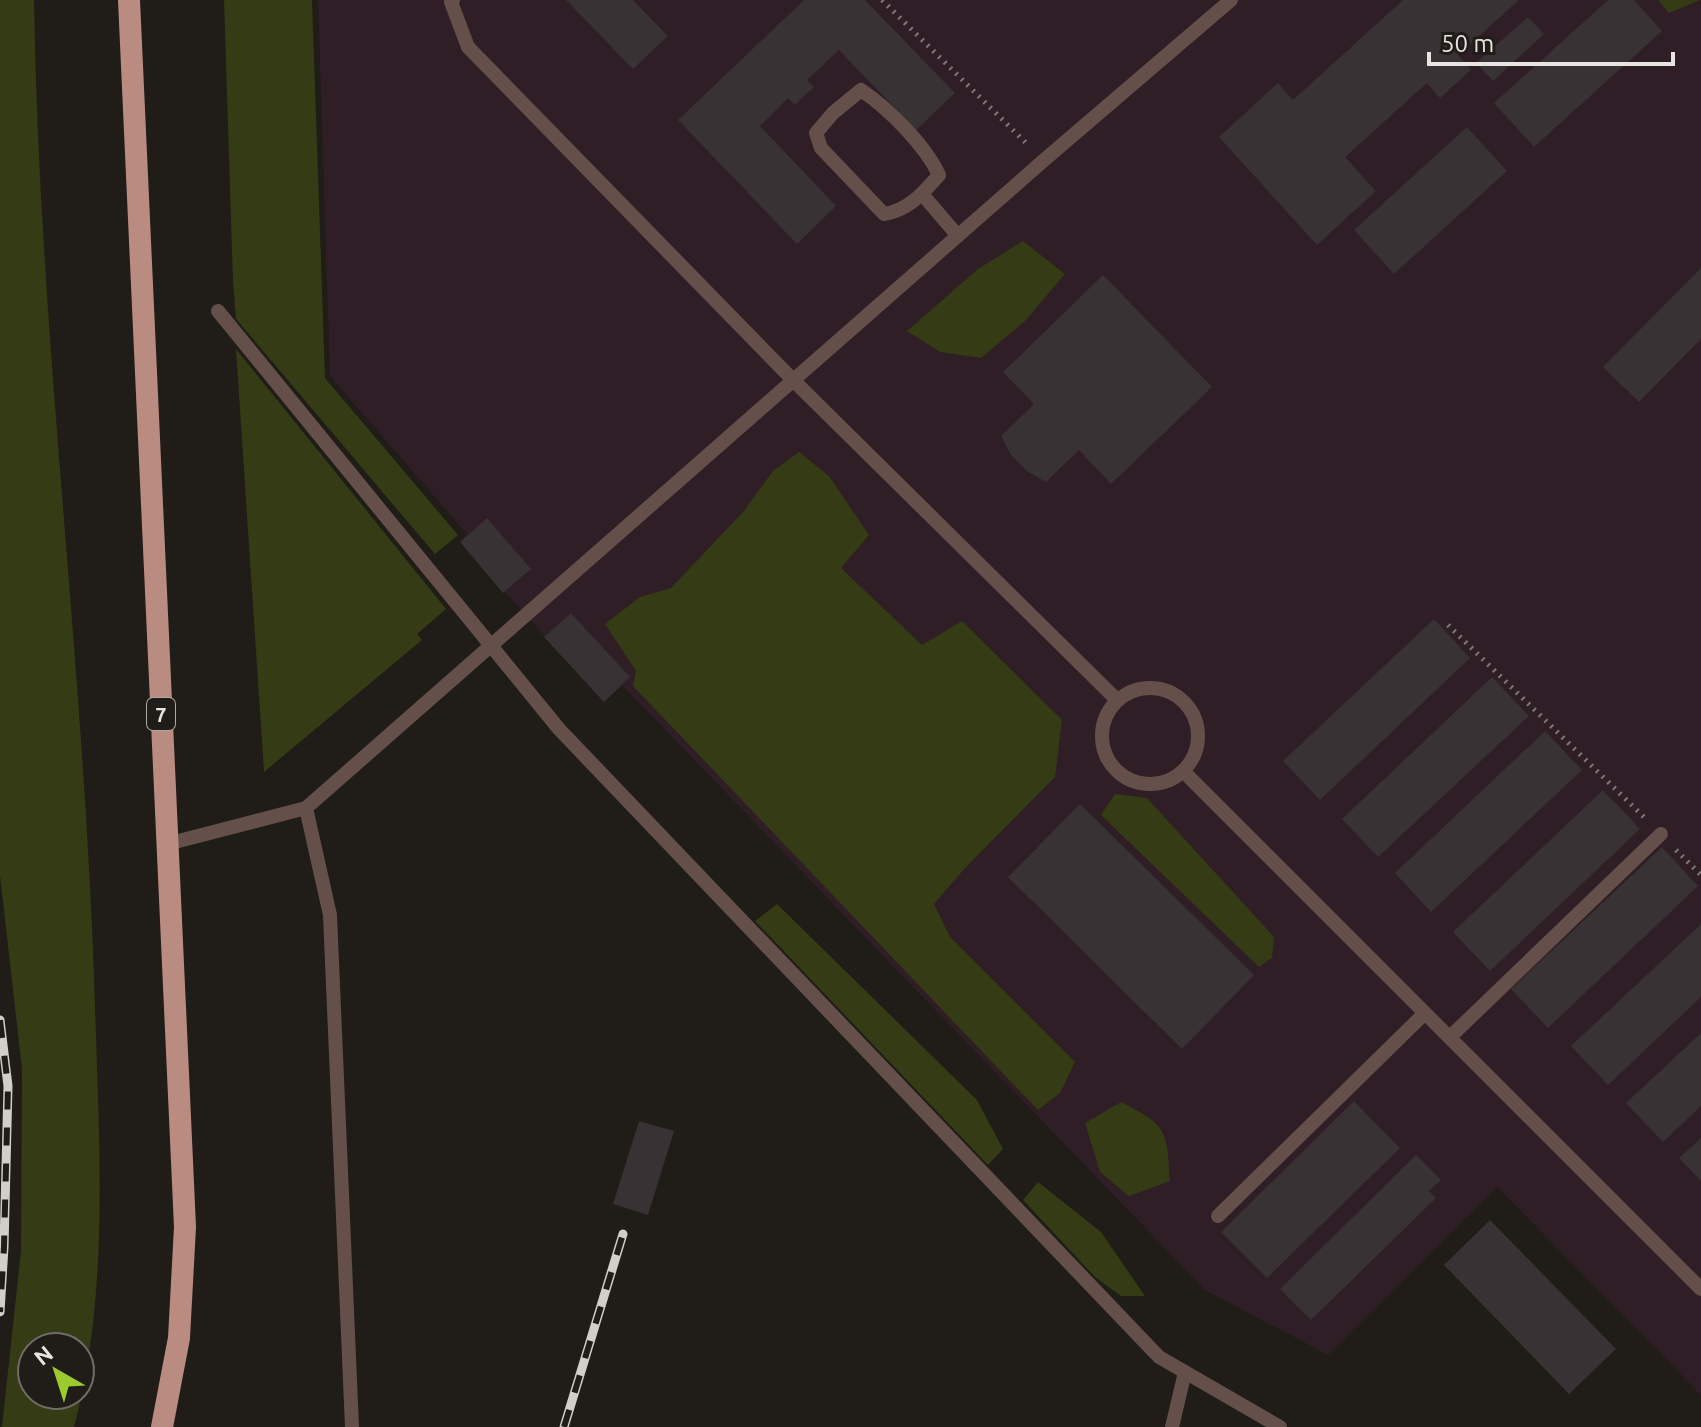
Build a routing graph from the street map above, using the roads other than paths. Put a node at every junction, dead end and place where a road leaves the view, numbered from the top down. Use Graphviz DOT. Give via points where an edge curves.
graph roads {
  1 [pos="129,0"];
  2 [pos="453,0"];
  3 [pos="1231,0"];
  4 [pos="922,194"];
  5 [pos="958,236"];
  6 [pos="218,311"];
  7 [pos="793,380"];
  8 [pos="490,645"];
  9 [pos="1117,700"];
  10 [pos="1183,771"];
  11 [pos="306,808"];
  12 [pos="1661,834"];
  13 [pos="167,844"];
  14 [pos="1425,1013"];
  15 [pos="1450,1037"];
  16 [pos="1218,1216"];
  17 [pos="1701,1289"];
  18 [pos="1185,1372"];
  19 [pos="162,1427"];
  20 [pos="352,1427"];
  21 [pos="1172,1427"];
  22 [pos="1280,1427"];
  1 -- 13 [label="highway, 7"];
  2 -- 7 [label="lane" via="468,47"];
  3 -- 5 [label="lane"];
  4 -- 4 [label="lane" via="900,211 884,214 821,148 816,133 861,90 931,158 939,175"];
  4 -- 5 [label="lane"];
  5 -- 7 [label="lane"];
  6 -- 8 [label="lane"];
  7 -- 8 [label="lane"];
  7 -- 9 [label="lane"];
  8 -- 11 [label="lane"];
  8 -- 18 [label="lane" via="559,729 1148,1346"];
  9 -- 10 [label="lane" via="1130,692 1159,688 1186,703 1194,715 1198,745"];
  9 -- 10 [label="lane" via="1108,712 1102,742 1115,768 1126,778 1156,784"];
  10 -- 14 [label="lane"];
  11 -- 13 [label="lane"];
  11 -- 20 [label="lane" via="330,915"];
  12 -- 15 [label="lane"];
  13 -- 19 [label="highway, 7" via="185,1227 179,1338"];
  14 -- 15 [label="lane"];
  14 -- 16 [label="lane"];
  15 -- 17 [label="lane"];
  18 -- 21 [label="lane"];
  18 -- 22 [label="lane"];
}
